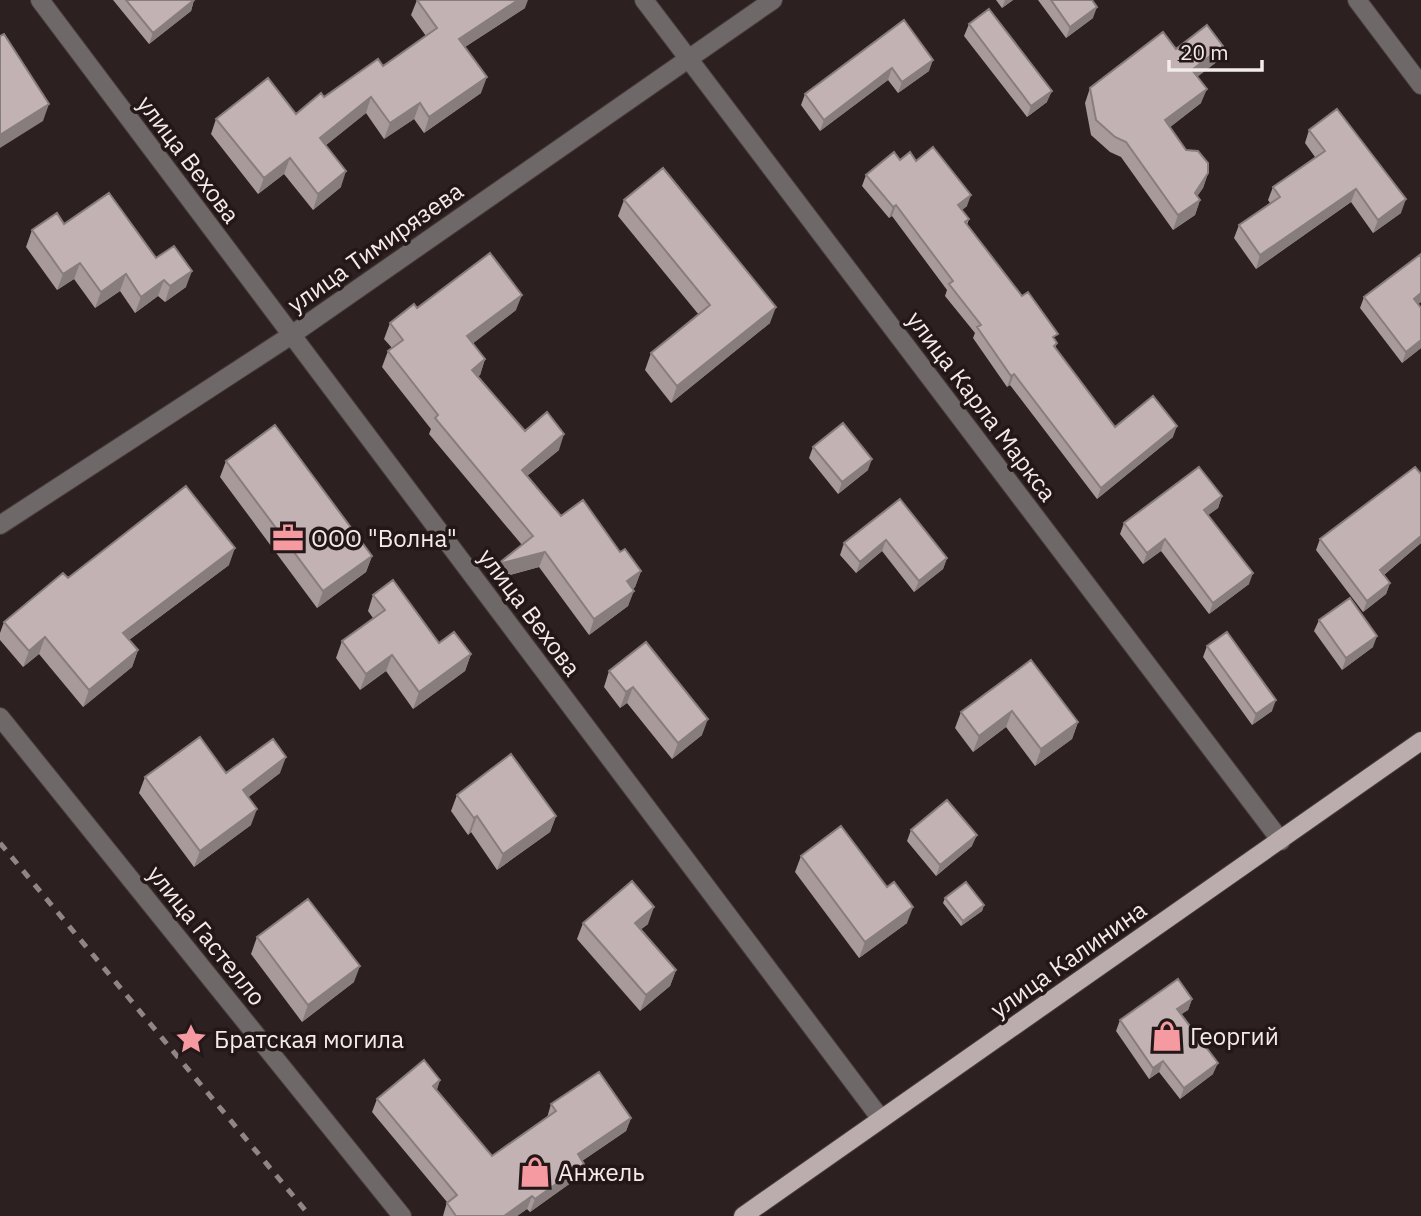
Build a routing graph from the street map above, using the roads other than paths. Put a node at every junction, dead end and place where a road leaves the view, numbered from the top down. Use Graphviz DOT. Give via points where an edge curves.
graph roads {
  1 [pos="40,0"];
  2 [pos="644,0"];
  3 [pos="772,0"];
  4 [pos="1357,0"];
  5 [pos="687,59"];
  6 [pos="1421,85"];
  7 [pos="290,335"];
  8 [pos="0,526"];
  9 [pos="0,717"];
  10 [pos="1421,741"];
  11 [pos="1281,842"];
  12 [pos="881,1119"];
  13 [pos="402,1216"];
  14 [pos="743,1216"];
  1 -- 7 [label="street, улица Вехова"];
  2 -- 5 [label="street, улица Карла Маркса"];
  3 -- 5 [label="street, улица Тимирязева"];
  4 -- 6 [label="street"];
  5 -- 7 [label="street, улица Тимирязева"];
  5 -- 11 [label="street, улица Карла Маркса"];
  7 -- 8 [label="street, улица Тимирязева"];
  7 -- 12 [label="street, улица Вехова"];
  9 -- 13 [label="street, улица Гастелло"];
  10 -- 11 [label="main road, улица Калинина"];
  11 -- 12 [label="main road, улица Калинина"];
  12 -- 14 [label="main road, улица Калинина"];
}
